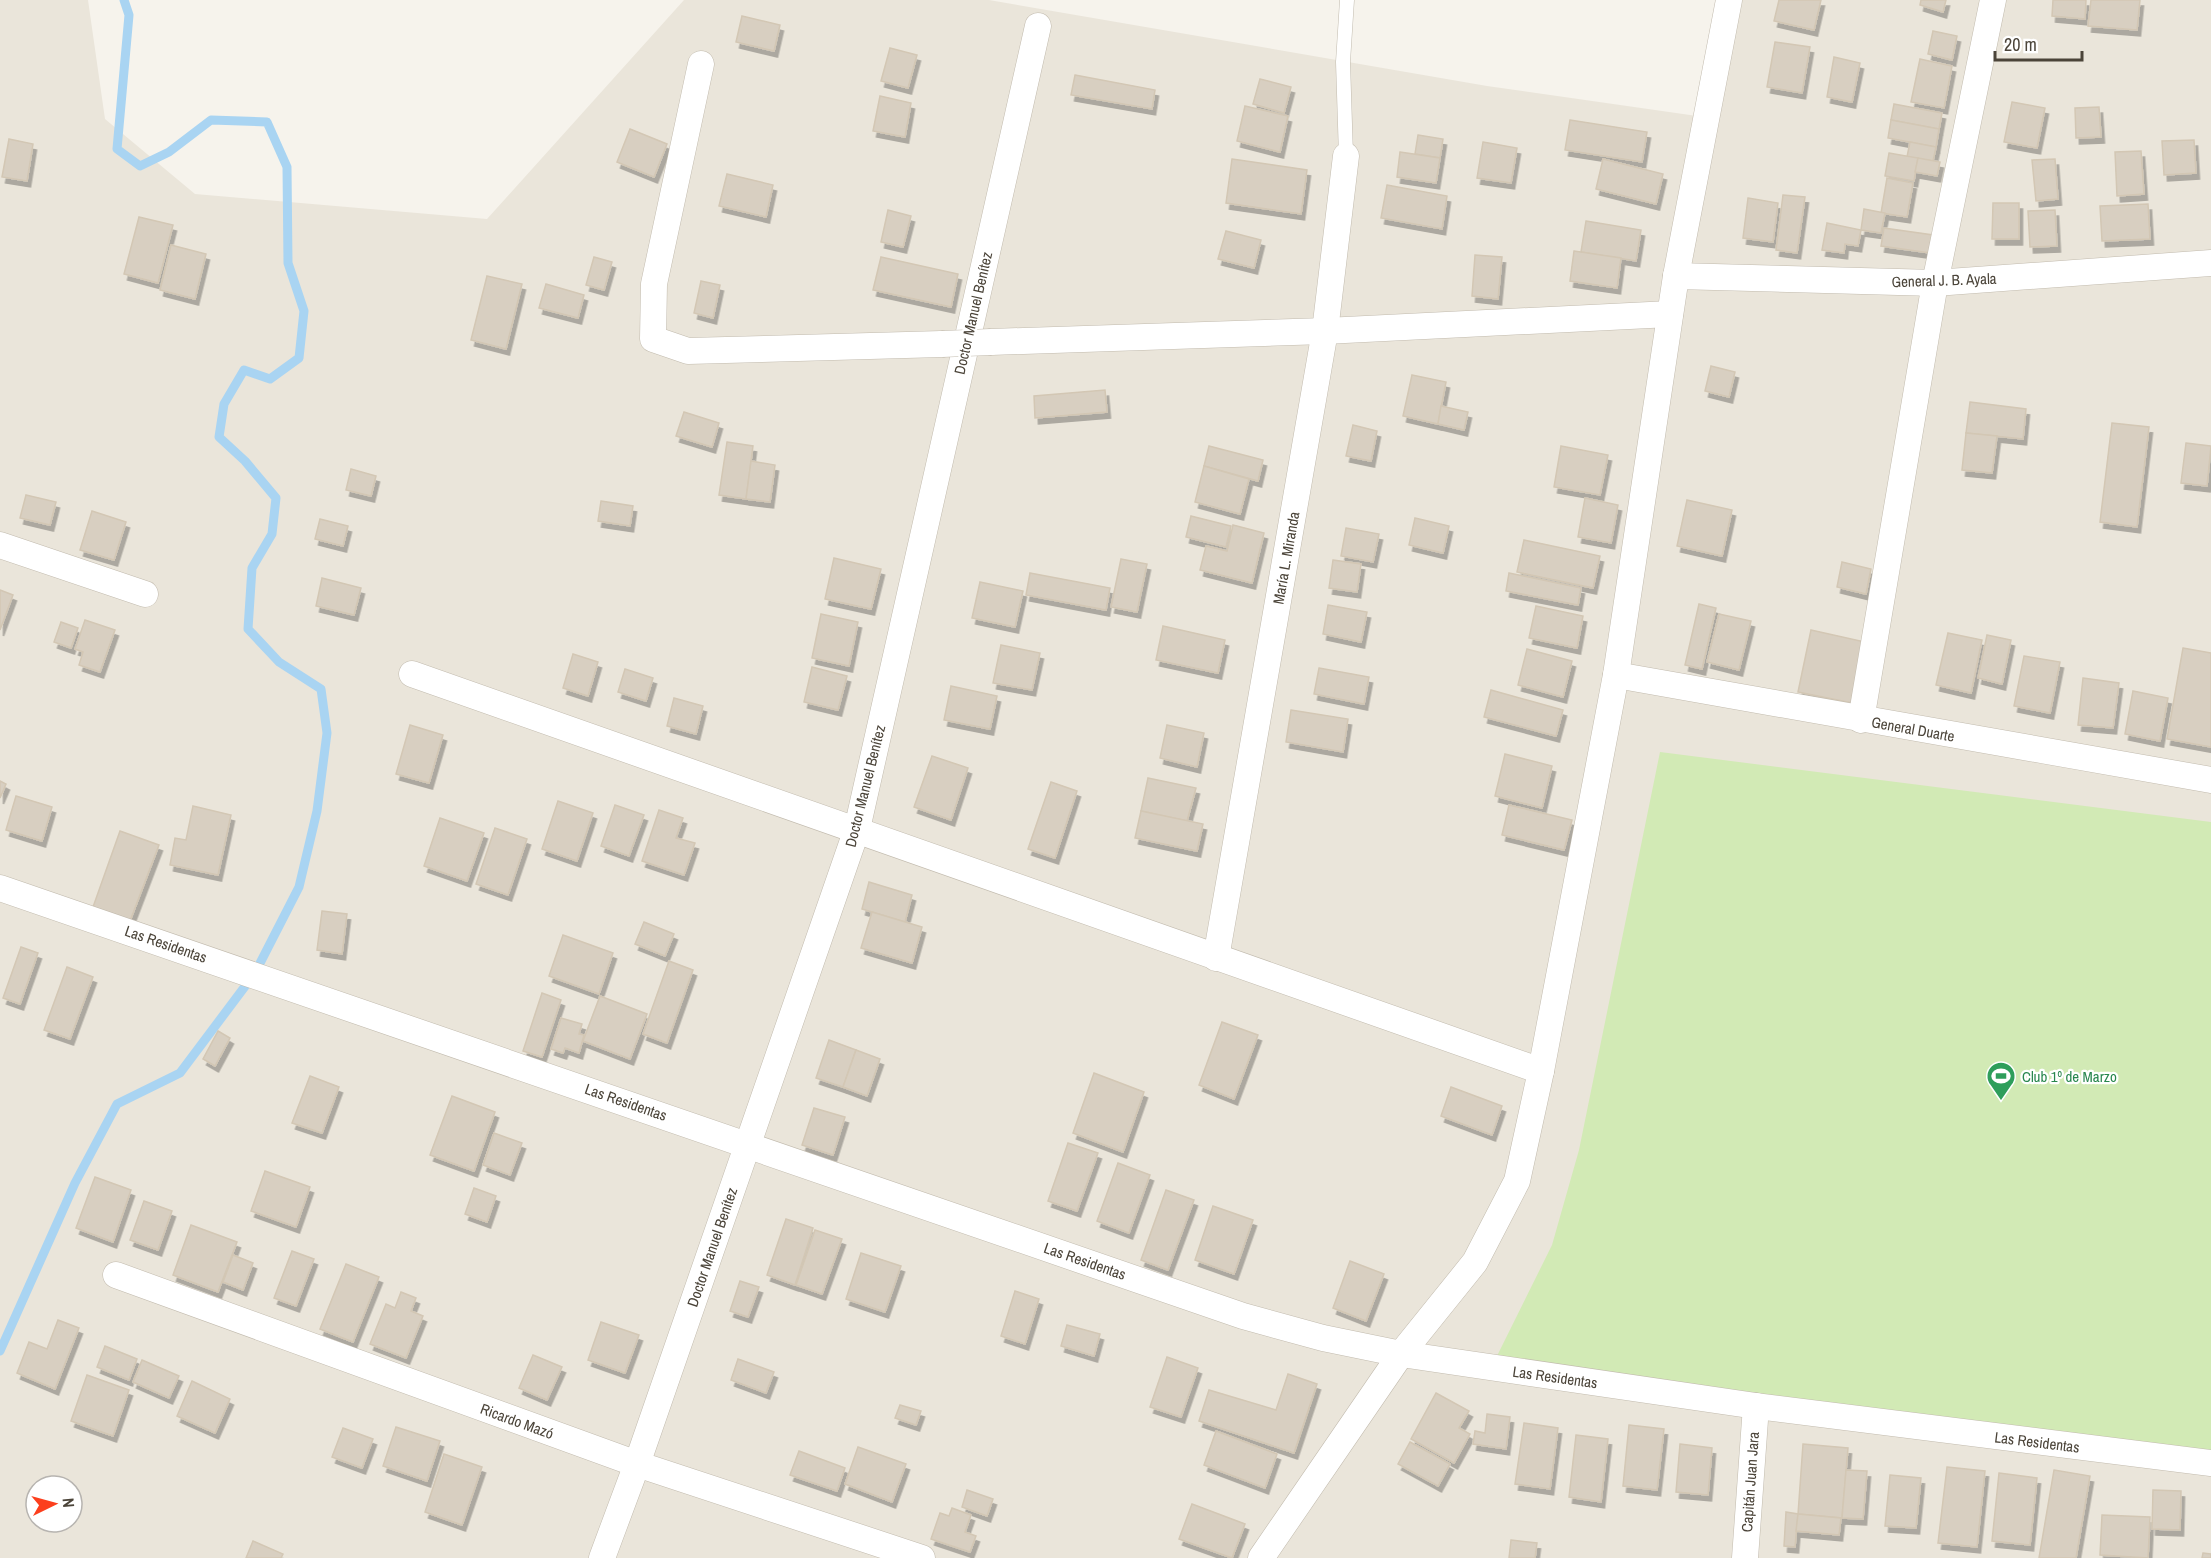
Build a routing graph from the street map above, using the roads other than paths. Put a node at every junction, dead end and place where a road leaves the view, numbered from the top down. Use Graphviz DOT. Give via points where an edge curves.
graph roads {
  1 [pos="1347,0"];
  2 [pos="1729,0"];
  3 [pos="1993,0"];
  4 [pos="1038,26"];
  5 [pos="700,64"];
  6 [pos="1346,156"];
  7 [pos="2211,263"];
  8 [pos="1676,276"];
  9 [pos="1935,283"];
  10 [pos="1670,314"];
  11 [pos="1325,331"];
  12 [pos="0,545"];
  13 [pos="145,594"];
  14 [pos="412,674"];
  15 [pos="1616,675"];
  16 [pos="1861,720"];
  17 [pos="2211,780"];
  18 [pos="857,829"];
  19 [pos="0,888"];
  20 [pos="1216,958"];
  21 [pos="1541,1071"];
  22 [pos="747,1144"];
  23 [pos="116,1275"];
  24 [pos="1401,1354"];
  25 [pos="1756,1406"];
  26 [pos="2211,1463"];
  27 [pos="637,1464"];
  28 [pos="602,1558"];
  29 [pos="921,1558"];
  30 [pos="1261,1558"];
  31 [pos="1745,1558"];
  1 -- 6 [label="lane" via="1343,62"];
  2 -- 8 [label="street"];
  3 -- 9 [label="street"];
  4 -- 18 [label="street, Doctor Manuel Benítez"];
  5 -- 11 [label="street, bridge" via="654,284 653,339 688,351"];
  6 -- 11 [label="street, María L. Miranda"];
  7 -- 9 [label="street, General J. B. Ayala"];
  8 -- 9 [label="street, General J. B. Ayala"];
  8 -- 10 [label="street"];
  9 -- 16 [label="street"];
  10 -- 11 [label="street"];
  10 -- 15 [label="street"];
  11 -- 20 [label="street, María L. Miranda"];
  12 -- 13 [label="street"];
  14 -- 18 [label="street"];
  15 -- 16 [label="street, General Duarte"];
  15 -- 21 [label="street"];
  16 -- 17 [label="street, General Duarte"];
  18 -- 20 [label="street"];
  18 -- 22 [label="street, Doctor Manuel Benítez"];
  19 -- 22 [label="street, Las Residentas"];
  20 -- 21 [label="street"];
  21 -- 24 [label="street" via="1516,1181 1475,1262"];
  22 -- 24 [label="street, Las Residentas" via="1243,1316"];
  22 -- 27 [label="street, Doctor Manuel Benítez"];
  23 -- 27 [label="street, Ricardo Mazó"];
  24 -- 25 [label="street, Las Residentas"];
  24 -- 30 [label="street"];
  25 -- 26 [label="street, Las Residentas"];
  25 -- 31 [label="street, Capitán Juan Jara"];
  27 -- 28 [label="street, Doctor Manuel Benítez"];
  27 -- 29 [label="street, Ricardo Mazó"];
}
